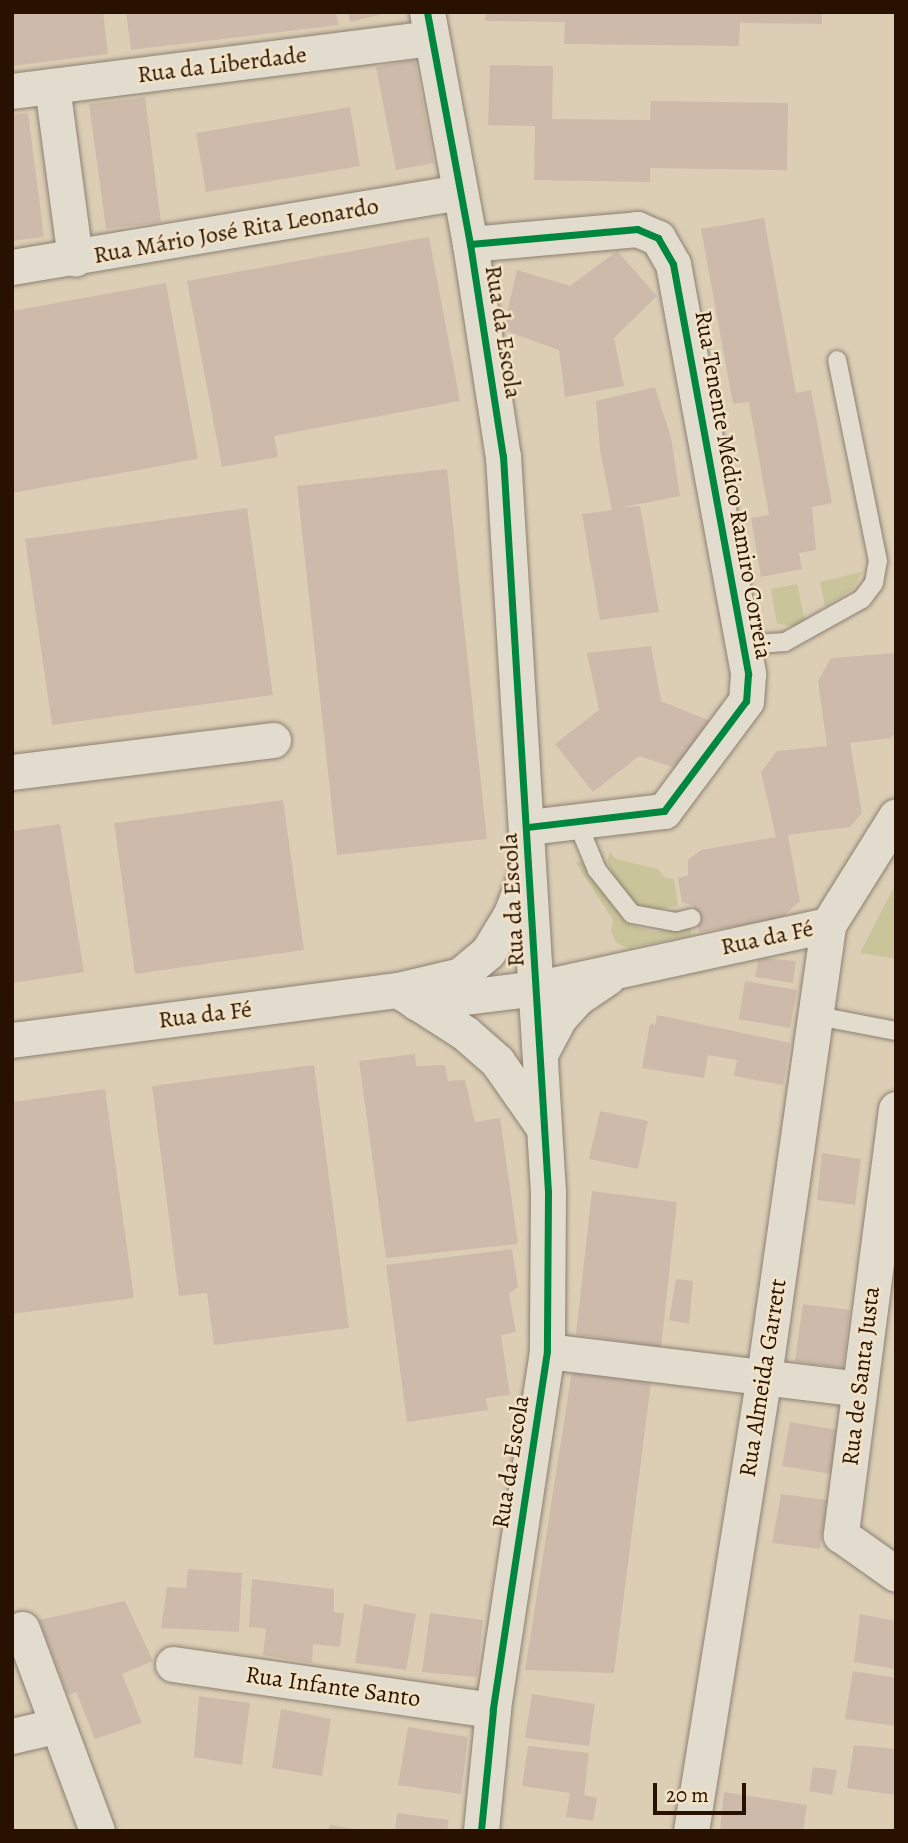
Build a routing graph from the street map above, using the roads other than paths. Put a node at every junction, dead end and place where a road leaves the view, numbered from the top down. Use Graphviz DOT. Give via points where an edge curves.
graph roads {
  1 [pos="429,25"];
  2 [pos="52,86"];
  3 [pos="12,92"];
  4 [pos="460,192"];
  5 [pos="470,244"];
  6 [pos="75,258"];
  7 [pos="12,267"];
  8 [pos="837,360"];
  9 [pos="743,645"];
  10 [pos="273,740"];
  11 [pos="12,772"];
  12 [pos="896,816"];
  13 [pos="577,822"];
  14 [pos="528,827"];
  15 [pos="531,863"];
  16 [pos="692,918"];
  17 [pos="828,925"];
  18 [pos="622,969"];
  19 [pos="538,988"];
  20 [pos="407,997"];
  21 [pos="818,1016"];
  22 [pos="896,1031"];
  23 [pos="12,1040"];
  24 [pos="540,1054"];
  25 [pos="896,1109"];
  26 [pos="545,1129"];
  27 [pos="560,1353"];
  28 [pos="764,1376"];
  29 [pos="859,1389"];
  30 [pos="896,1574"];
  31 [pos="22,1629"];
  32 [pos="173,1664"];
  33 [pos="493,1710"];
  34 [pos="55,1726"];
  35 [pos="12,1736"];
  36 [pos="97,1831"];
  37 [pos="481,1831"];
  38 [pos="691,1831"];
  1 -- 2 [label="street, Rua da Liberdade"];
  1 -- 4 [label="street, Rua da Escola"];
  2 -- 3 [label="street, Rua da Liberdade"];
  2 -- 6 [label="street"];
  4 -- 5 [label="street, Rua da Escola"];
  4 -- 6 [label="street, Rua Mário José Rita Leonardo"];
  5 -- 9 [label="street, Rua Tenente Médico Ramiro Correia" via="637,229 658,238 673,264"];
  5 -- 14 [label="street, Rua da Escola" via="503,456"];
  6 -- 7 [label="street, Rua Mário José Rita Leonardo"];
  8 -- 9 [label="lane" via="878,561 874,583 862,599 785,642"];
  9 -- 13 [label="street, Rua Tenente Médico Ramiro Correia" via="746,701 664,811"];
  10 -- 11 [label="street"];
  12 -- 17 [label="street, Rua da Fé"];
  13 -- 14 [label="street, Rua Tenente Médico Ramiro Correia"];
  13 -- 16 [label="lane" via="597,870 632,914 676,922"];
  14 -- 15 [label="street, Rua da Escola"];
  15 -- 19 [label="street, Rua da Escola"];
  15 -- 20 [label="street, Rua da Fé" via="511,915 488,952 461,975"];
  17 -- 18 [label="street, Rua da Fé"];
  17 -- 21 [label="street, Rua Almeida Garrett"];
  18 -- 19 [label="street, Rua da Fé"];
  18 -- 24 [label="street, Rua da Fé" via="577,998 559,1018"];
  19 -- 20 [label="street, Rua da Fé"];
  19 -- 24 [label="street, Rua da Escola"];
  20 -- 23 [label="street, Rua da Fé"];
  20 -- 26 [label="street" via="466,1033 497,1060"];
  21 -- 22 [label="lane"];
  21 -- 28 [label="street, Rua Almeida Garrett"];
  24 -- 26 [label="street, Rua da Escola"];
  25 -- 29 [label="street, Rua de Santa Justa"];
  26 -- 27 [label="street, Rua da Escola"];
  27 -- 28 [label="street"];
  27 -- 33 [label="street, Rua da Escola"];
  28 -- 29 [label="street"];
  28 -- 38 [label="street, Rua Almeida Garrett"];
  29 -- 30 [label="street, Rua de Santa Justa" via="841,1535"];
  31 -- 34 [label="street"];
  32 -- 33 [label="street, Rua Infante Santo"];
  33 -- 37 [label="street, Rua da Escola"];
  34 -- 35 [label="street"];
  34 -- 36 [label="street"];
}
